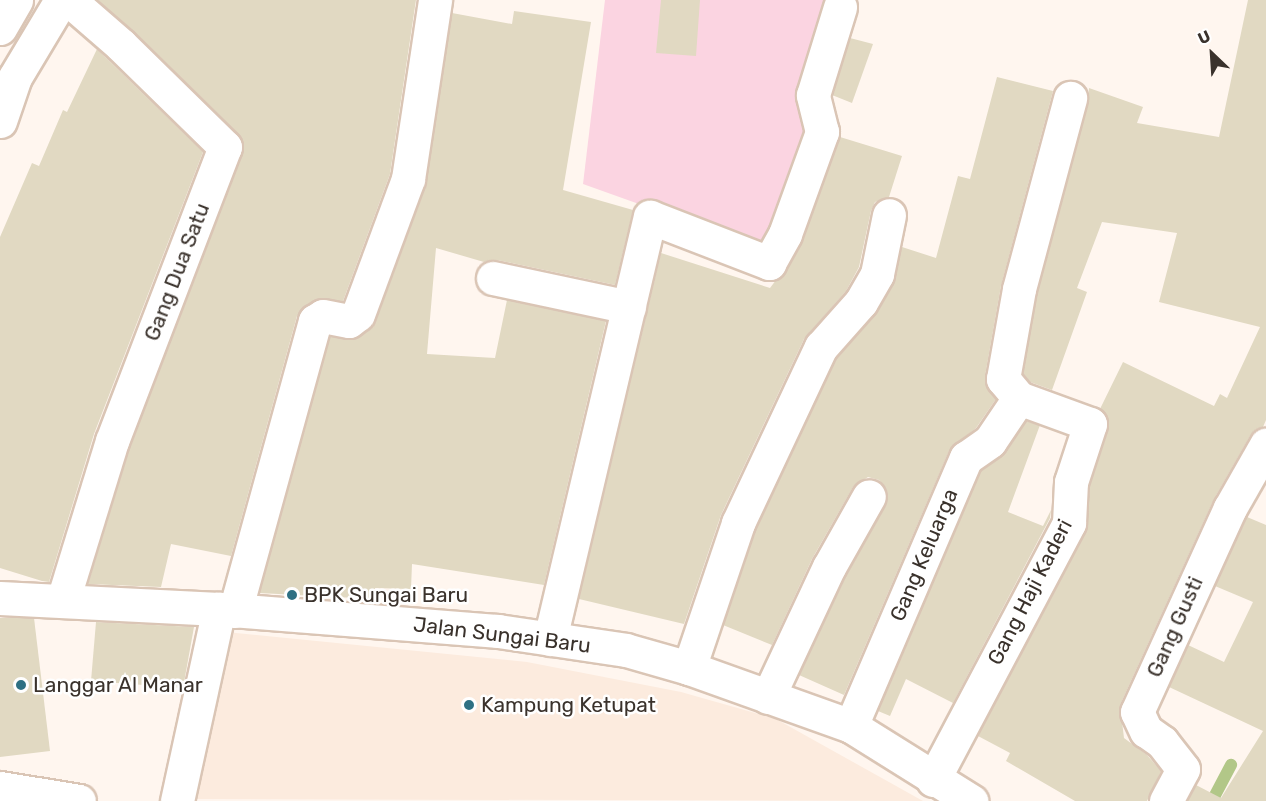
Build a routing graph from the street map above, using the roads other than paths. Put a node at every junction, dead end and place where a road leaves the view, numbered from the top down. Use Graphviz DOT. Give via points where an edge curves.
graph roads {
  1 [pos="16,0"];
  2 [pos="61,0"];
  3 [pos="69,0"];
  4 [pos="435,0"];
  5 [pos="840,7"];
  6 [pos="0,28"];
  7 [pos="1070,98"];
  8 [pos="0,121"];
  9 [pos="889,215"];
  10 [pos="493,278"];
  11 [pos="629,307"];
  12 [pos="1019,398"];
  13 [pos="1266,445"];
  14 [pos="868,496"];
  15 [pos="0,598"];
  16 [pos="63,600"];
  17 [pos="227,610"];
  18 [pos="550,639"];
  19 [pos="689,668"];
  20 [pos="768,697"];
  21 [pos="851,726"];
  22 [pos="933,780"];
  23 [pos="0,788"];
  24 [pos="79,801"];
  25 [pos="177,801"];
  26 [pos="971,801"];
  27 [pos="1166,801"];
  1 -- 6 [label="main road"];
  2 -- 8 [label="main road" via="15,77"];
  3 -- 16 [label="main road, Gang Dua Satu" via="225,147 112,441"];
  4 -- 17 [label="main road" via="408,179 358,314 349,321 323,316 315,321"];
  5 -- 11 [label="main road" via="813,95 822,132 785,234 769,263 650,218"];
  7 -- 12 [label="main road" via="1004,356 1003,379"];
  9 -- 19 [label="main road" via="877,273 861,303 821,347 738,523"];
  10 -- 11 [label="main road"];
  11 -- 18 [label="main road"];
  12 -- 21 [label="main road, Gang Keluarga" via="990,441 966,458"];
  12 -- 22 [label="main road, Gang Haji Kaderi" via="1090,424 1071,482 1069,523"];
  13 -- 27 [label="main road, Gang Gusti" via="1230,508 1137,712 1146,731 1172,752 1183,769"];
  14 -- 20 [label="main road" via="829,567"];
  15 -- 16 [label="main road, Jalan Sungai Baru"];
  16 -- 17 [label="main road, Jalan Sungai Baru"];
  17 -- 18 [label="main road, Jalan Sungai Baru" via="498,631"];
  17 -- 25 [label="main road"];
  18 -- 19 [label="main road, Jalan Sungai Baru" via="626,650"];
  19 -- 20 [label="main road, Jalan Sungai Baru"];
  20 -- 21 [label="main road, Jalan Sungai Baru"];
  21 -- 22 [label="main road, Jalan Sungai Baru"];
  22 -- 26 [label="main road, Jalan Sungai Baru"];
  23 -- 24 [label="main road"];
}
